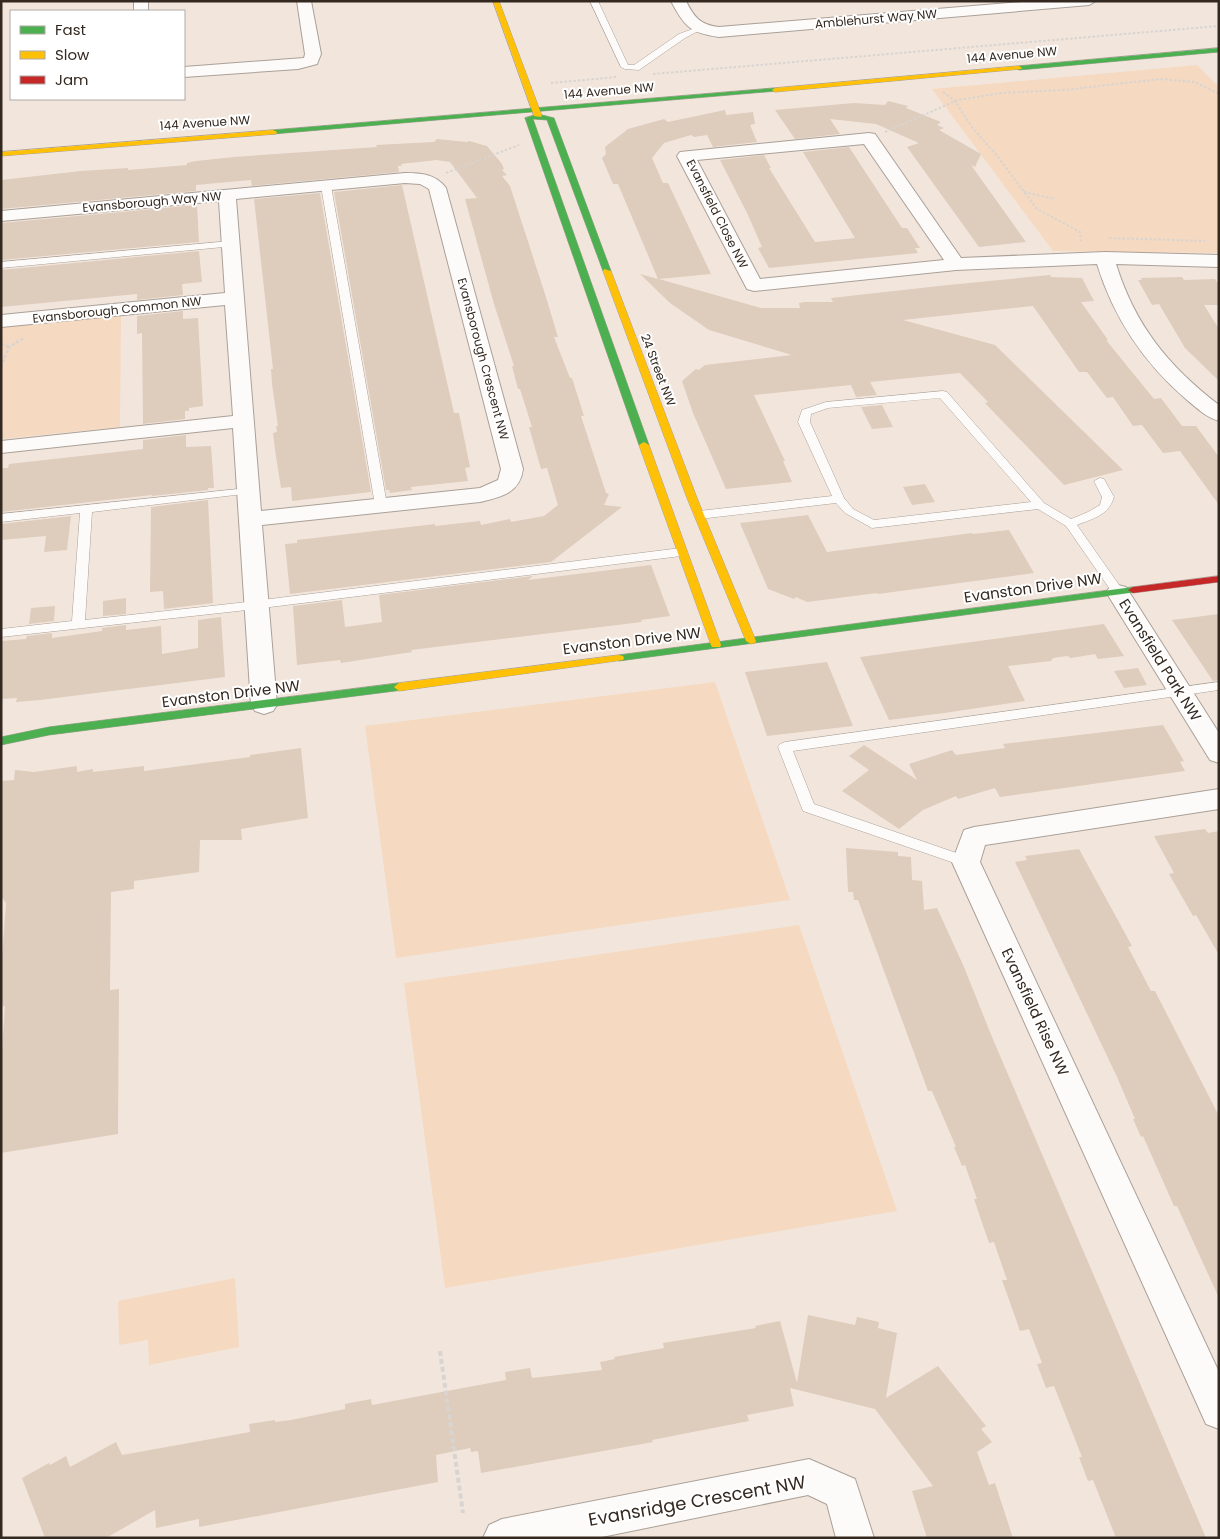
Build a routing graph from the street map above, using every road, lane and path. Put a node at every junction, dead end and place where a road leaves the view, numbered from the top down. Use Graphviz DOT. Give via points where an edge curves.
graph roads {
  1 [pos="304,1"];
  2 [pos="496,1"];
  3 [pos="594,1"];
  4 [pos="678,1"];
  5 [pos="1089,1"];
  6 [pos="1002,5"];
  7 [pos="843,8"];
  8 [pos="852,20"];
  9 [pos="1219,26"];
  10 [pos="698,28"];
  11 [pos="1219,50"];
  12 [pos="185,72"];
  13 [pos="649,75"];
  14 [pos="619,77"];
  15 [pos="551,83"];
  16 [pos="941,89"];
  17 [pos="1219,94"];
  18 [pos="954,101"];
  19 [pos="537,113"];
  20 [pos="438,119"];
  21 [pos="500,125"];
  22 [pos="520,129"];
  23 [pos="533,133"];
  24 [pos="882,133"];
  25 [pos="520,144"];
  26 [pos="1,154"];
  27 [pos="446,173"];
  28 [pos="326,186"];
  29 [pos="1023,191"];
  30 [pos="227,195"];
  31 [pos="1055,199"];
  32 [pos="1,216"];
  33 [pos="1081,242"];
  34 [pos="231,244"];
  35 [pos="1105,258"];
  36 [pos="1219,261"];
  37 [pos="956,264"];
  38 [pos="1,266"];
  39 [pos="234,298"];
  40 [pos="1,321"];
  41 [pos="1,344"];
  42 [pos="9,347"];
  43 [pos="1219,415"];
  44 [pos="242,421"];
  45 [pos="1,447"];
  46 [pos="1100,481"];
  47 [pos="248,491"];
  48 [pos="839,499"];
  49 [pos="381,505"];
  50 [pos="1040,505"];
  51 [pos="86,509"];
  52 [pos="699,514"];
  53 [pos="1,518"];
  54 [pos="250,520"];
  55 [pos="1070,522"];
  56 [pos="681,552"];
  57 [pos="1219,579"];
  58 [pos="1118,592"];
  59 [pos="256,604"];
  60 [pos="78,625"];
  61 [pos="1,633"];
  62 [pos="751,641"];
  63 [pos="716,645"];
  64 [pos="1219,686"];
  65 [pos="1180,692"];
  66 [pos="264,705"];
  67 [pos="49,730"];
  68 [pos="1,731"];
  69 [pos="1,741"];
  70 [pos="1219,754"];
  71 [pos="1219,799"];
  72 [pos="966,862"];
  73 [pos="440,1351"];
  74 [pos="1219,1412"];
  75 [pos="463,1513"];
  76 [pos="502,1538"];
  77 [pos="855,1538"];
  1 -- 12 [label="street" via="313,54 311,61"];
  2 -- 19 [label="street, 24 Street NW"];
  3 -- 10 [label="lane" via="625,67 636,68"];
  4 -- 10 [label="street" via="690,22"];
  5 -- 6 [label="street, Amblehurst Way NW"];
  6 -- 8 [label="street, Amblehurst Way NW"];
  7 -- 8 [label="street"];
  8 -- 10 [label="street, Amblehurst Way NW" via="719,32"];
  9 -- 13 [label="path"];
  11 -- 19 [label="street, 144 Avenue NW"];
  14 -- 15 [label="path"];
  16 -- 18 [label="path"];
  17 -- 18 [label="path" via="1195,82 1161,78 1064,90 1001,93"];
  18 -- 24 [label="path"];
  18 -- 29 [label="path" via="970,126"];
  19 -- 20 [label="street, 144 Avenue NW"];
  19 -- 23 [label="street" via="529,118"];
  19 -- 52 [label="street, 24 Street NW" via="550,118"];
  20 -- 21 [label="street"];
  20 -- 26 [label="street, 144 Avenue NW"];
  22 -- 23 [label="street"];
  23 -- 56 [label="street"];
  25 -- 27 [label="path"];
  28 -- 30 [label="street, Evansborough Crescent NW"];
  28 -- 49 [label="lane"];
  28 -- 49 [label="street, Evansborough Crescent NW" via="417,178 437,188 512,468 506,486 495,492"];
  29 -- 31 [label="path"];
  29 -- 33 [label="path" via="1037,209 1080,232"];
  30 -- 32 [label="street, Evansborough Way NW"];
  30 -- 34 [label="street, Evansborough Way NW"];
  34 -- 38 [label="lane"];
  34 -- 39 [label="street, Evansborough Way NW"];
  35 -- 36 [label="street, Evansfield Close NW"];
  35 -- 37 [label="street, Evansfield Close NW"];
  35 -- 43 [label="street" via="1128,317 1143,340 1186,388"];
  37 -- 37 [label="street, Evansfield Close NW" via="754,285 686,156 869,138"];
  39 -- 40 [label="street, Evansborough Common NW"];
  39 -- 44 [label="street, Evansborough Way NW"];
  41 -- 42 [label="path"];
  44 -- 45 [label="street"];
  44 -- 47 [label="street, Evansborough Way NW"];
  46 -- 55 [label="lane" via="1108,497 1105,507"];
  47 -- 51 [label="lane"];
  47 -- 54 [label="street, Evansborough Way NW"];
  48 -- 50 [label="lane" via="849,511 872,524"];
  48 -- 50 [label="lane" via="804,422 806,412 826,405 943,394"];
  48 -- 52 [label="lane"];
  49 -- 54 [label="street, Evansborough Crescent NW"];
  50 -- 55 [label="lane"];
  51 -- 53 [label="lane"];
  51 -- 60 [label="lane"];
  52 -- 62 [label="street, 24 Street NW"];
  54 -- 59 [label="street, Evansborough Way NW"];
  55 -- 58 [label="lane"];
  56 -- 59 [label="lane"];
  56 -- 63 [label="street"];
  57 -- 58 [label="street, Evanston Drive NW"];
  58 -- 62 [label="street, Evanston Drive NW"];
  58 -- 65 [label="street, Evansfield Park NW"];
  59 -- 60 [label="lane"];
  59 -- 66 [label="street, Evansborough Way NW"];
  60 -- 61 [label="lane"];
  62 -- 63 [label="street, Evanston Drive NW"];
  63 -- 66 [label="street, Evanston Drive NW"];
  64 -- 65 [label="lane"];
  65 -- 70 [label="street, Evansfield Park NW"];
  65 -- 72 [label="lane" via="784,747 808,808"];
  66 -- 67 [label="street, Evanston Drive NW"];
  67 -- 68 [label="street, Evanston Drive NW"];
  67 -- 69 [label="street, Evanston Drive NW"];
  71 -- 72 [label="street" via="974,837"];
  72 -- 74 [label="street, Evansfield Rise NW"];
  73 -- 75 [label="path"];
  76 -- 77 [label="street, Evansridge Crescent NW" via="809,1477 842,1492"];
}
